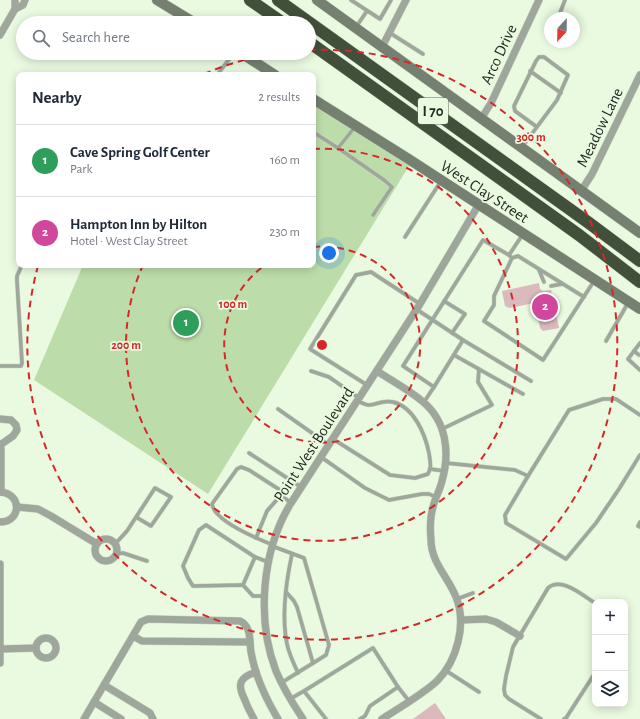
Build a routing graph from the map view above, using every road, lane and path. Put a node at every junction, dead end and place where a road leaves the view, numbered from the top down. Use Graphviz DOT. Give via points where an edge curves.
graph roads {
  1 [pos="15,0"];
  2 [pos="25,0"];
  3 [pos="157,0"];
  4 [pos="250,0"];
  5 [pos="278,0"];
  6 [pos="317,0"];
  7 [pos="351,0"];
  8 [pos="391,0"];
  9 [pos="406,0"];
  10 [pos="539,0"];
  11 [pos="565,0"];
  12 [pos="14,9"];
  13 [pos="367,11"];
  14 [pos="560,12"];
  15 [pos="183,16"];
  16 [pos="273,16"];
  17 [pos="300,16"];
  18 [pos="316,27"];
  19 [pos="356,28"];
  20 [pos="390,33"];
  21 [pos="0,34"];
  22 [pos="316,47"];
  23 [pos="382,47"];
  24 [pos="423,54"];
  25 [pos="229,60"];
  26 [pos="252,60"];
  27 [pos="530,71"];
  28 [pos="219,72"];
  29 [pos="271,72"];
  30 [pos="640,75"];
  31 [pos="561,93"];
  32 [pos="316,101"];
  33 [pos="480,119"];
  34 [pos="356,126"];
  35 [pos="537,126"];
  36 [pos="316,134"];
  37 [pos="338,148"];
  38 [pos="521,148"];
  39 [pos="441,180"];
  40 [pos="581,191"];
  41 [pos="479,204"];
  42 [pos="373,215"];
  43 [pos="523,233"];
  44 [pos="640,233"];
  45 [pos="405,237"];
  46 [pos="509,255"];
  47 [pos="512,258"];
  48 [pos="640,261"];
  49 [pos="21,268"];
  50 [pos="539,270"];
  51 [pos="595,280"];
  52 [pos="544,282"];
  53 [pos="640,282"];
  54 [pos="562,284"];
  55 [pos="551,286"];
  56 [pos="584,297"];
  57 [pos="444,301"];
  58 [pos="629,302"];
  59 [pos="418,306"];
  60 [pos="640,309"];
  61 [pos="432,320"];
  62 [pos="452,333"];
  63 [pos="464,340"];
  64 [pos="606,341"];
  65 [pos="640,343"];
  66 [pos="634,351"];
  67 [pos="454,355"];
  68 [pos="638,355"];
  69 [pos="0,366"];
  70 [pos="479,369"];
  71 [pos="640,370"];
  72 [pos="311,371"];
  73 [pos="377,371"];
  74 [pos="531,380"];
  75 [pos="368,385"];
  76 [pos="434,387"];
  77 [pos="523,394"];
  78 [pos="358,399"];
  79 [pos="424,402"];
  80 [pos="278,409"];
  81 [pos="640,415"];
  82 [pos="0,419"];
  83 [pos="442,429"];
  84 [pos="331,442"];
  85 [pos="0,445"];
  86 [pos="249,453"];
  87 [pos="640,455"];
  88 [pos="321,457"];
  89 [pos="446,463"];
  90 [pos="430,469"];
  91 [pos="445,471"];
  92 [pos="528,476"];
  93 [pos="301,487"];
  94 [pos="0,492"];
  95 [pos="281,495"];
  96 [pos="436,497"];
  97 [pos="291,503"];
  98 [pos="17,507"];
  99 [pos="136,517"];
  100 [pos="0,522"];
  101 [pos="640,522"];
  102 [pos="640,527"];
  103 [pos="256,538"];
  104 [pos="97,544"];
  105 [pos="115,544"];
  106 [pos="273,546"];
  107 [pos="116,554"];
  108 [pos="292,554"];
  109 [pos="255,557"];
  110 [pos="147,561"];
  111 [pos="268,562"];
  112 [pos="0,564"];
  113 [pos="243,585"];
  114 [pos="286,592"];
  115 [pos="473,593"];
  116 [pos="265,596"];
  117 [pos="0,598"];
  118 [pos="457,599"];
  119 [pos="592,601"];
  120 [pos="461,620"];
  121 [pos="133,636"];
  122 [pos="520,636"];
  123 [pos="250,642"];
  124 [pos="36,648"];
  125 [pos="0,649"];
  126 [pos="0,663"];
  127 [pos="313,664"];
  128 [pos="446,670"];
  129 [pos="256,672"];
  130 [pos="298,673"];
  131 [pos="592,678"];
  132 [pos="281,683"];
  133 [pos="104,686"];
  134 [pos="398,687"];
  135 [pos="304,691"];
  136 [pos="479,692"];
  137 [pos="290,700"];
  138 [pos="409,701"];
  139 [pos="94,702"];
  140 [pos="394,716"];
  141 [pos="84,719"];
  142 [pos="121,719"];
  143 [pos="153,719"];
  144 [pos="254,719"];
  145 [pos="278,719"];
  146 [pos="303,719"];
  147 [pos="326,719"];
  148 [pos="360,719"];
  149 [pos="382,719"];
  150 [pos="541,719"];
  151 [pos="564,719"];
  1 -- 12 [label="street"];
  2 -- 12 [label="street" via="23,5"];
  3 -- 15 [label="street"];
  4 -- 16 [label="highway"];
  5 -- 17 [label="highway, I 70"];
  6 -- 19 [label="street"];
  7 -- 13 [label="lane"];
  8 -- 13 [label="lane" via="380,19"];
  9 -- 20 [label="street"];
  10 -- 33 [label="street, Arco Drive" via="491,102"];
  11 -- 14 [label="lane"];
  12 -- 21 [label="street"];
  13 -- 19 [label="lane"];
  18 -- 48 [label="highway, I 70"];
  19 -- 23 [label="street"];
  20 -- 23 [label="street"];
  20 -- 24 [label="lane"];
  22 -- 53 [label="highway, I 70"];
  23 -- 33 [label="street"];
  25 -- 28 [label="lane"];
  26 -- 29 [label="street"];
  27 -- 31 [label="lane"];
  27 -- 31 [label="lane" via="539,57 544,57 568,75"];
  27 -- 35 [label="lane" via="514,106 515,111"];
  30 -- 40 [label="street, Meadow Lane" via="592,174"];
  31 -- 35 [label="lane"];
  32 -- 34 [label="street, West Clay Street"];
  33 -- 38 [label="street"];
  34 -- 37 [label="lane"];
  34 -- 39 [label="street, West Clay Street"];
  35 -- 38 [label="lane"];
  36 -- 37 [label="lane"];
  37 -- 42 [label="lane" via="392,187"];
  38 -- 40 [label="street"];
  39 -- 41 [label="street, West Clay Street"];
  39 -- 45 [label="lane"];
  40 -- 44 [label="street"];
  41 -- 43 [label="street, West Clay Street"];
  41 -- 59 [label="street, Point West Boulevard"];
  43 -- 46 [label="lane"];
  43 -- 51 [label="street, West Clay Street"];
  46 -- 47 [label="lane"];
  46 -- 57 [label="lane" via="483,240"];
  47 -- 50 [label="lane" via="518,256"];
  47 -- 56 [label="lane" via="494,296 494,305 484,322 543,360"];
  49 -- 69 [label="lane" via="17,281 22,363 20,366"];
  50 -- 52 [label="lane"];
  50 -- 54 [label="lane"];
  51 -- 56 [label="lane"];
  51 -- 58 [label="street, West Clay Street"];
  54 -- 55 [label="lane"];
  54 -- 56 [label="lane"];
  57 -- 61 [label="lane"];
  57 -- 62 [label="lane" via="465,314"];
  58 -- 60 [label="street, West Clay Street"];
  58 -- 64 [label="lane"];
  59 -- 61 [label="lane"];
  59 -- 73 [label="street, Point West Boulevard"];
  59 -- 75 [label="lane" via="371,272 356,275 310,349"];
  61 -- 62 [label="lane"];
  61 -- 76 [label="lane" via="402,366"];
  62 -- 63 [label="lane"];
  63 -- 67 [label="lane"];
  63 -- 74 [label="lane"];
  65 -- 66 [label="lane"];
  66 -- 68 [label="lane"];
  66 -- 71 [label="lane" via="628,359"];
  67 -- 70 [label="lane"];
  67 -- 76 [label="lane"];
  70 -- 77 [label="lane"];
  70 -- 83 [label="lane" via="478,382 492,405"];
  72 -- 78 [label="lane" via="329,377"];
  73 -- 75 [label="street, Point West Boulevard"];
  73 -- 79 [label="street"];
  75 -- 78 [label="street, Point West Boulevard"];
  76 -- 79 [label="lane"];
  78 -- 84 [label="street, Point West Boulevard"];
  78 -- 90 [label="lane" via="364,405 371,406 383,401 393,402 406,409 422,430"];
  79 -- 83 [label="street"];
  80 -- 84 [label="lane"];
  81 -- 92 [label="lane" via="616,399 603,399 569,410"];
  82 -- 85 [label="street" via="11,420 17,430"];
  83 -- 89 [label="street"];
  84 -- 88 [label="street, Point West Boulevard"];
  84 -- 90 [label="lane" via="390,475 414,478 428,474"];
  85 -- 94 [label="street"];
  86 -- 93 [label="lane"];
  87 -- 92 [label="lane" via="596,523 566,559 506,523 505,515"];
  88 -- 93 [label="street, Point West Boulevard"];
  88 -- 96 [label="lane" via="365,488 389,500 422,494"];
  89 -- 91 [label="street"];
  89 -- 92 [label="lane" via="515,470"];
  90 -- 91 [label="lane"];
  91 -- 96 [label="street"];
  93 -- 97 [label="street, Point West Boulevard"];
  94 -- 98 [label="street" via="13,498"];
  95 -- 97 [label="lane"];
  95 -- 103 [label="lane" via="267,511"];
  95 -- 103 [label="lane" via="280,490 241,467 237,468 212,504 215,512 222,518"];
  96 -- 118 [label="street" via="432,513 431,542 437,565"];
  97 -- 106 [label="street, Point West Boulevard" via="282,517"];
  98 -- 100 [label="street" via="12,518"];
  98 -- 104 [label="street" via="38,510 51,516"];
  99 -- 99 [label="lane" via="155,488 171,497 151,526"];
  99 -- 105 [label="lane"];
  101 -- 102 [label="lane"];
  103 -- 106 [label="lane"];
  104 -- 105 [label="street" via="106,539"];
  104 -- 107 [label="street" via="97,554 102,559 112,559"];
  105 -- 107 [label="street"];
  106 -- 108 [label="lane"];
  106 -- 111 [label="street, Point West Boulevard"];
  107 -- 110 [label="lane" via="123,553"];
  108 -- 114 [label="lane"];
  108 -- 127 [label="lane" via="304,558 329,645 326,655"];
  109 -- 111 [label="lane"];
  109 -- 113 [label="lane"];
  109 -- 113 [label="lane" via="206,525 199,530 183,566 193,586"];
  111 -- 116 [label="street, Point West Boulevard"];
  112 -- 117 [label="street"];
  113 -- 116 [label="lane" via="253,596"];
  114 -- 127 [label="lane" via="297,607"];
  114 -- 130 [label="lane" via="287,644"];
  115 -- 118 [label="lane"];
  116 -- 132 [label="street, Point West Boulevard" via="267,641"];
  117 -- 125 [label="street"];
  118 -- 120 [label="street"];
  119 -- 122 [label="lane" via="561,584 552,585"];
  120 -- 122 [label="street" via="486,619"];
  120 -- 128 [label="street" via="454,655"];
  121 -- 123 [label="street" via="142,641"];
  121 -- 123 [label="street" via="141,622 148,619 240,621 247,627"];
  121 -- 133 [label="street"];
  122 -- 150 [label="lane" via="509,661 505,695"];
  123 -- 129 [label="street"];
  124 -- 125 [label="street"];
  125 -- 126 [label="street"];
  127 -- 130 [label="lane"];
  128 -- 136 [label="lane"];
  128 -- 138 [label="street" via="437,681"];
  129 -- 144 [label="street" via="248,674 239,688"];
  129 -- 145 [label="street"];
  130 -- 132 [label="lane"];
  131 -- 151 [label="lane"];
  132 -- 137 [label="street, Point West Boulevard"];
  133 -- 139 [label="street"];
  133 -- 143 [label="street" via="150,713"];
  134 -- 135 [label="lane" via="374,648"];
  134 -- 138 [label="lane"];
  134 -- 148 [label="lane" via="370,706 365,716"];
  135 -- 137 [label="lane"];
  135 -- 147 [label="lane"];
  137 -- 146 [label="street, Point West Boulevard"];
  138 -- 140 [label="street"];
  139 -- 141 [label="street"];
  139 -- 142 [label="street"];
  140 -- 149 [label="street"];
}
